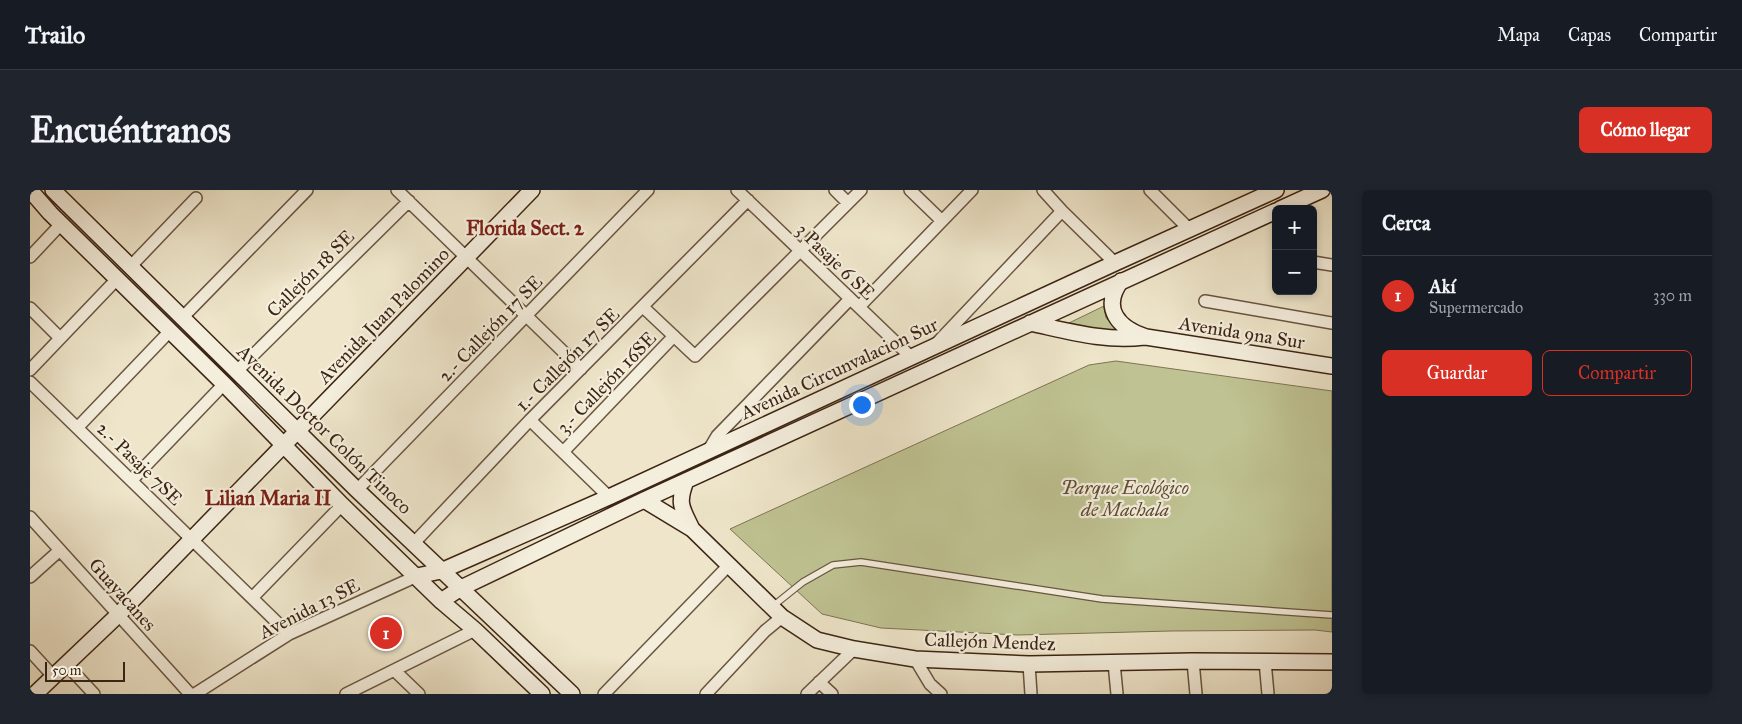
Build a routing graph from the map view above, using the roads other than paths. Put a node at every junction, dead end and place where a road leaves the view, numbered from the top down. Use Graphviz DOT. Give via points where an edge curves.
graph roads {
  1 [pos="30,190"];
  2 [pos="307,190"];
  3 [pos="397,190"];
  4 [pos="532,190"];
  5 [pos="648,190"];
  6 [pos="737,190"];
  7 [pos="835,190"];
  8 [pos="861,190"];
  9 [pos="910,190"];
  10 [pos="972,190"];
  11 [pos="1043,190"];
  12 [pos="1150,190"];
  13 [pos="1322,190"];
  14 [pos="1270,191"];
  15 [pos="61,193"];
  16 [pos="196,198"];
  17 [pos="748,200"];
  18 [pos="408,201"];
  19 [pos="848,203"];
  20 [pos="1278,205"];
  21 [pos="1289,205"];
  22 [pos="1062,211"];
  23 [pos="1272,213"];
  24 [pos="942,221"];
  25 [pos="62,224"];
  26 [pos="1189,229"];
  27 [pos="800,250"];
  28 [pos="30,257"];
  29 [pos="466,257"];
  30 [pos="1115,262"];
  31 [pos="1317,263"];
  32 [pos="1332,265"];
  33 [pos="130,267"];
  34 [pos="117,279"];
  35 [pos="1121,281"];
  36 [pos="850,299"];
  37 [pos="1204,301"];
  38 [pos="643,307"];
  39 [pos="859,307"];
  40 [pos="30,308"];
  41 [pos="526,315"];
  42 [pos="182,318"];
  43 [pos="1030,323"];
  44 [pos="1332,323"];
  45 [pos="170,331"];
  46 [pos="966,332"];
  47 [pos="674,336"];
  48 [pos="1146,337"];
  49 [pos="60,338"];
  50 [pos="933,346"];
  51 [pos="974,349"];
  52 [pos="911,357"];
  53 [pos="1332,366"];
  54 [pos="582,368"];
  55 [pos="30,370"];
  56 [pos="237,371"];
  57 [pos="30,382"];
  58 [pos="224,384"];
  59 [pos="530,420"];
  60 [pos="78,427"];
  61 [pos="298,432"];
  62 [pos="284,446"];
  63 [pos="563,452"];
  64 [pos="703,454"];
  65 [pos="706,472"];
  66 [pos="132,480"];
  67 [pos="686,481"];
  68 [pos="357,490"];
  69 [pos="609,497"];
  70 [pos="644,500"];
  71 [pos="342,504"];
  72 [pos="30,517"];
  73 [pos="692,529"];
  74 [pos="192,538"];
  75 [pos="413,544"];
  76 [pos="60,550"];
  77 [pos="729,565"];
  78 [pos="442,571"];
  79 [pos="417,576"];
  80 [pos="30,577"];
  81 [pos="461,588"];
  82 [pos="253,597"];
  83 [pos="442,601"];
  84 [pos="776,612"];
  85 [pos="118,615"];
  86 [pos="1332,615"];
  87 [pos="475,630"];
  88 [pos="289,634"];
  89 [pos="854,649"];
  90 [pos="30,651"];
  91 [pos="915,659"];
  92 [pos="1193,661"];
  93 [pos="1265,661"];
  94 [pos="1332,662"];
  95 [pos="1114,663"];
  96 [pos="66,664"];
  97 [pos="1029,664"];
  98 [pos="395,671"];
  99 [pos="53,676"];
  100 [pos="819,682"];
  101 [pos="35,694"];
  102 [pos="94,694"];
  103 [pos="190,694"];
  104 [pos="195,694"];
  105 [pos="346,694"];
  106 [pos="419,694"];
  107 [pos="542,694"];
  108 [pos="572,694"];
  109 [pos="604,694"];
  110 [pos="706,694"];
  111 [pos="807,694"];
  112 [pos="832,694"];
  113 [pos="941,694"];
  114 [pos="1031,694"];
  115 [pos="1117,694"];
  116 [pos="1196,694"];
  117 [pos="1268,694"];
  1 -- 25 [label="main road, Avenida Doctor Colón Tinoco"];
  2 -- 42 [label="street"];
  3 -- 18 [label="street"];
  4 -- 29 [label="main road, Avenida Juan Palomino"];
  5 -- 41 [label="street, 2.- Callejón 17 SE"];
  6 -- 17 [label="street, 3 Pasaje 6 SE"];
  7 -- 19 [label="street"];
  8 -- 19 [label="street"];
  9 -- 24 [label="street"];
  10 -- 24 [label="street"];
  11 -- 22 [label="street"];
  12 -- 26 [label="street"];
  13 -- 21 [label="main road, Avenida Circunvalacion Sur"];
  14 -- 20 [label="main road"];
  14 -- 26 [label="main road, Avenida Circunvalacion Sur"];
  15 -- 33 [label="main road, Avenida Doctor Colón Tinoco"];
  16 -- 33 [label="street"];
  17 -- 27 [label="street, 3 Pasaje 6 SE"];
  17 -- 38 [label="street, 1.- Callejón 17 SE"];
  18 -- 29 [label="street"];
  18 -- 56 [label="street, Callejón 18 SE"];
  19 -- 27 [label="street"];
  22 -- 30 [label="street"];
  22 -- 50 [label="street"];
  23 -- 35 [label="main road, Avenida Circunvalacion Sur"];
  24 -- 39 [label="street"];
  25 -- 28 [label="street"];
  25 -- 34 [label="main road, Avenida Doctor Colón Tinoco"];
  26 -- 30 [label="main road, Avenida Circunvalacion Sur"];
  27 -- 36 [label="street, 3 Pasaje 6 SE"];
  27 -- 47 [label="street" via="695,356"];
  29 -- 41 [label="street"];
  29 -- 61 [label="main road, Avenida Juan Palomino"];
  30 -- 46 [label="main road, Avenida Circunvalacion Sur"];
  31 -- 32 [label="street"];
  33 -- 42 [label="main road, Avenida Doctor Colón Tinoco"];
  34 -- 45 [label="main road, Avenida Doctor Colón Tinoco"];
  34 -- 49 [label="street"];
  35 -- 43 [label="main road, Avenida Circunvalacion Sur"];
  35 -- 48 [label="main road, Avenida 9na Sur" via="1112,298 1114,315 1124,327"];
  36 -- 39 [label="street, 3 Pasaje 6 SE"];
  36 -- 64 [label="street"];
  37 -- 44 [label="street"];
  38 -- 47 [label="street"];
  38 -- 54 [label="street, 1.- Callejón 17 SE"];
  39 -- 52 [label="street, 3 Pasaje 6 SE"];
  40 -- 49 [label="street"];
  41 -- 54 [label="street"];
  41 -- 68 [label="street, 2.- Callejón 17 SE"];
  42 -- 56 [label="main road, Avenida Doctor Colón Tinoco"];
  43 -- 48 [label="main road, Avenida 9na Sur" via="1123,340"];
  43 -- 51 [label="main road, Avenida Circunvalacion Sur"];
  45 -- 58 [label="main road, Avenida Doctor Colón Tinoco"];
  45 -- 60 [label="street"];
  46 -- 50 [label="main road, Avenida Circunvalacion Sur"];
  46 -- 51 [label="main road"];
  47 -- 63 [label="street, 3.- Callejón 16SE"];
  48 -- 53 [label="main road, Avenida 9na Sur"];
  49 -- 55 [label="street"];
  50 -- 52 [label="main road, Avenida Circunvalacion Sur"];
  51 -- 65 [label="main road, Avenida Circunvalacion Sur"];
  52 -- 64 [label="main road, Avenida Circunvalacion Sur"];
  54 -- 59 [label="street, 1.- Callejón 17 SE"];
  56 -- 61 [label="main road, Avenida Doctor Colón Tinoco"];
  57 -- 60 [label="street, 2.- Pasaje 7SE"];
  58 -- 62 [label="main road, Avenida Doctor Colón Tinoco"];
  58 -- 66 [label="street"];
  59 -- 63 [label="street"];
  59 -- 75 [label="street, 1.- Callejón 17 SE"];
  60 -- 66 [label="street, 2.- Pasaje 7SE"];
  61 -- 62 [label="main road, Avenida Juan Palomino"];
  61 -- 68 [label="main road, Avenida Doctor Colón Tinoco"];
  62 -- 71 [label="main road, Avenida Doctor Colón Tinoco"];
  62 -- 74 [label="main road, Avenida Juan Palomino"];
  63 -- 69 [label="street"];
  64 -- 65 [label="main road"];
  64 -- 69 [label="main road, Avenida Circunvalacion Sur"];
  65 -- 67 [label="main road, Avenida Circunvalacion Sur"];
  66 -- 74 [label="street, 2.- Pasaje 7SE"];
  67 -- 70 [label="main road, Avenida Circunvalacion Sur"];
  67 -- 73 [label="main road, Callejón Mendez" via="680,500"];
  68 -- 75 [label="main road, Avenida Doctor Colón Tinoco"];
  69 -- 78 [label="main road, Avenida Circunvalacion Sur"];
  70 -- 73 [label="main road, Callejón Mendez"];
  70 -- 81 [label="main road, Avenida Circunvalacion Sur"];
  71 -- 79 [label="main road, Avenida Doctor Colón Tinoco"];
  71 -- 82 [label="street"];
  72 -- 76 [label="street, Guayacanes"];
  73 -- 77 [label="main road, Callejón Mendez"];
  74 -- 82 [label="street, 2.- Pasaje 7SE"];
  74 -- 85 [label="main road, Avenida Juan Palomino"];
  75 -- 78 [label="main road, Avenida Doctor Colón Tinoco"];
  76 -- 80 [label="street"];
  76 -- 85 [label="street, Guayacanes"];
  77 -- 84 [label="main road, Callejón Mendez"];
  77 -- 109 [label="street"];
  78 -- 79 [label="main road, Avenida Circunvalacion Sur"];
  78 -- 81 [label="main road, Avenida Doctor Colón Tinoco"];
  79 -- 83 [label="main road, Avenida Doctor Colón Tinoco"];
  79 -- 88 [label="street, Avenida 13 SE"];
  81 -- 83 [label="main road, Avenida Circunvalacion Sur"];
  81 -- 108 [label="main road, Avenida Doctor Colón Tinoco"];
  82 -- 88 [label="street, 2.- Pasaje 7SE"];
  83 -- 87 [label="main road, Avenida Doctor Colón Tinoco"];
  84 -- 86 [label="lane" via="803,582 833,564 861,562 1102,599"];
  84 -- 89 [label="main road, Callejón Mendez" via="817,640"];
  84 -- 110 [label="street" via="764,632"];
  85 -- 96 [label="main road, Avenida Juan Palomino"];
  85 -- 103 [label="street, Guayacanes"];
  87 -- 98 [label="street"];
  87 -- 107 [label="main road, Avenida Doctor Colón Tinoco"];
  88 -- 104 [label="street, Avenida 13 SE"];
  89 -- 91 [label="main road, Callejón Mendez"];
  89 -- 100 [label="street"];
  90 -- 99 [label="street"];
  91 -- 97 [label="main road, Callejón Mendez"];
  91 -- 113 [label="street" via="930,684"];
  92 -- 93 [label="main road, Callejón Mendez"];
  92 -- 95 [label="main road, Callejón Mendez"];
  92 -- 116 [label="street"];
  93 -- 94 [label="main road, Callejón Mendez"];
  93 -- 117 [label="street"];
  95 -- 97 [label="main road, Callejón Mendez"];
  95 -- 115 [label="street"];
  96 -- 99 [label="main road, Avenida Juan Palomino"];
  96 -- 102 [label="street"];
  97 -- 114 [label="street"];
  98 -- 105 [label="street"];
  98 -- 106 [label="street"];
  99 -- 101 [label="main road, Avenida Juan Palomino"];
  100 -- 111 [label="street"];
  100 -- 112 [label="street"];
}
